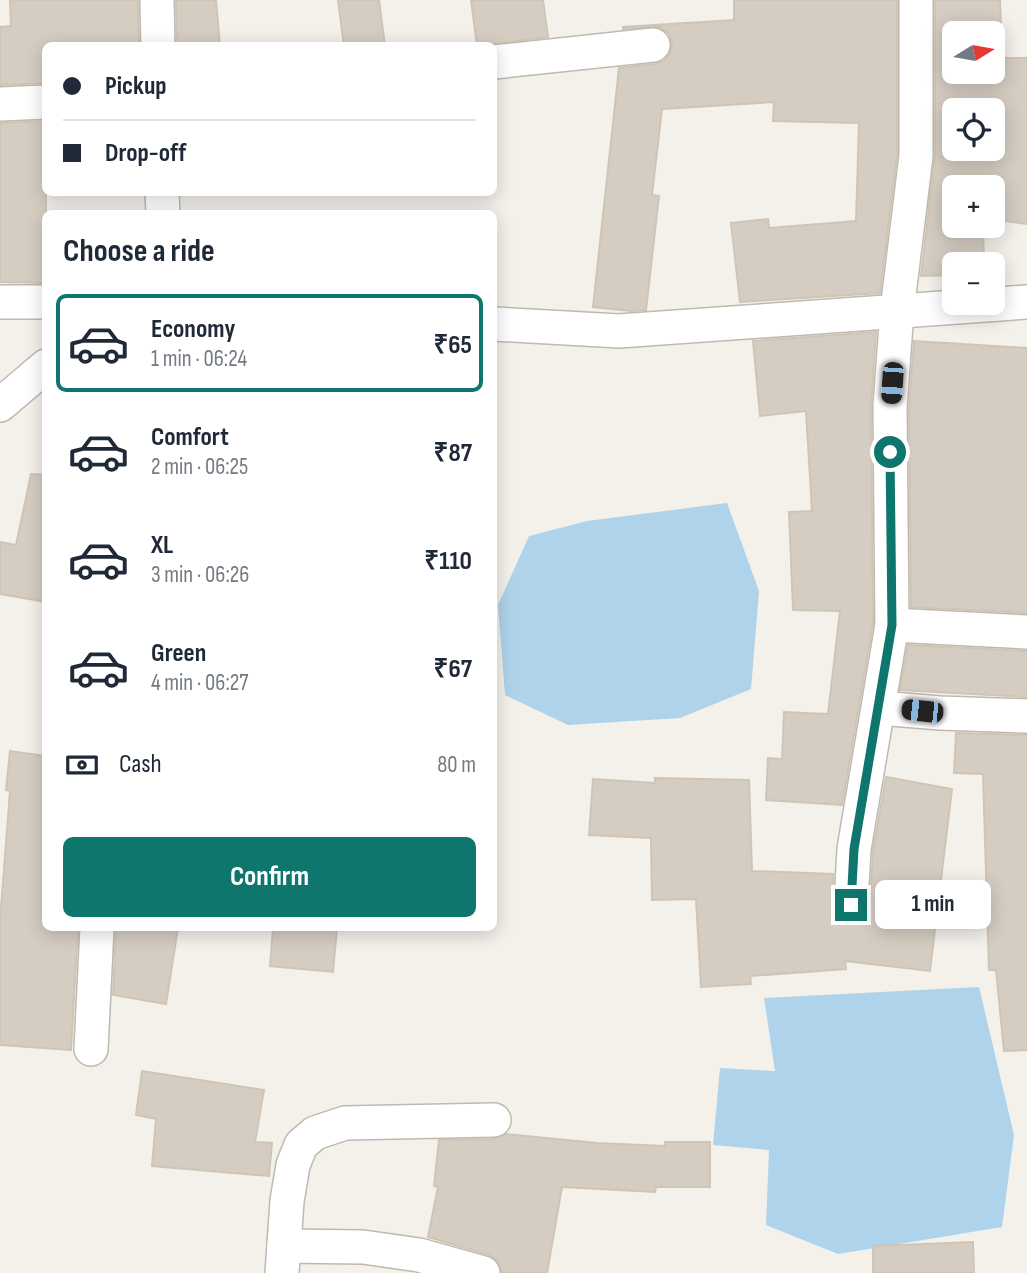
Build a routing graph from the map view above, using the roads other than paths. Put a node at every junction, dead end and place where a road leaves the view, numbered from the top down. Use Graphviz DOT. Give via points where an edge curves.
graph roads {
  1 [pos="157,0"];
  2 [pos="916,0"];
  3 [pos="158,42"];
  4 [pos="653,45"];
  5 [pos="497,62"];
  6 [pos="42,102"];
  7 [pos="0,104"];
  8 [pos="0,302"];
  9 [pos="42,302"];
  10 [pos="1027,302"];
  11 [pos="897,311"];
  12 [pos="497,324"];
  13 [pos="42,369"];
  14 [pos="0,405"];
  15 [pos="892,625"];
  16 [pos="1027,632"];
  17 [pos="879,708"];
  18 [pos="1027,716"];
  19 [pos="851,905"];
  20 [pos="97,931"];
  21 [pos="91,1049"];
  22 [pos="494,1120"];
  23 [pos="283,1259"];
  24 [pos="483,1273"];
  1 -- 3 [label="street"];
  2 -- 11 [label="street" via="916,156"];
  4 -- 5 [label="street"];
  6 -- 7 [label="street"];
  8 -- 9 [label="street"];
  10 -- 11 [label="street"];
  11 -- 12 [label="street" via="619,331"];
  11 -- 15 [label="street" via="890,406"];
  13 -- 14 [label="street"];
  15 -- 16 [label="street"];
  15 -- 17 [label="street"];
  17 -- 18 [label="street"];
  17 -- 19 [label="street" via="854,849"];
  20 -- 21 [label="street"];
  22 -- 23 [label="street" via="345,1123 315,1133 301,1145 293,1165"];
  23 -- 24 [label="street" via="363,1247 408,1253"];
}
